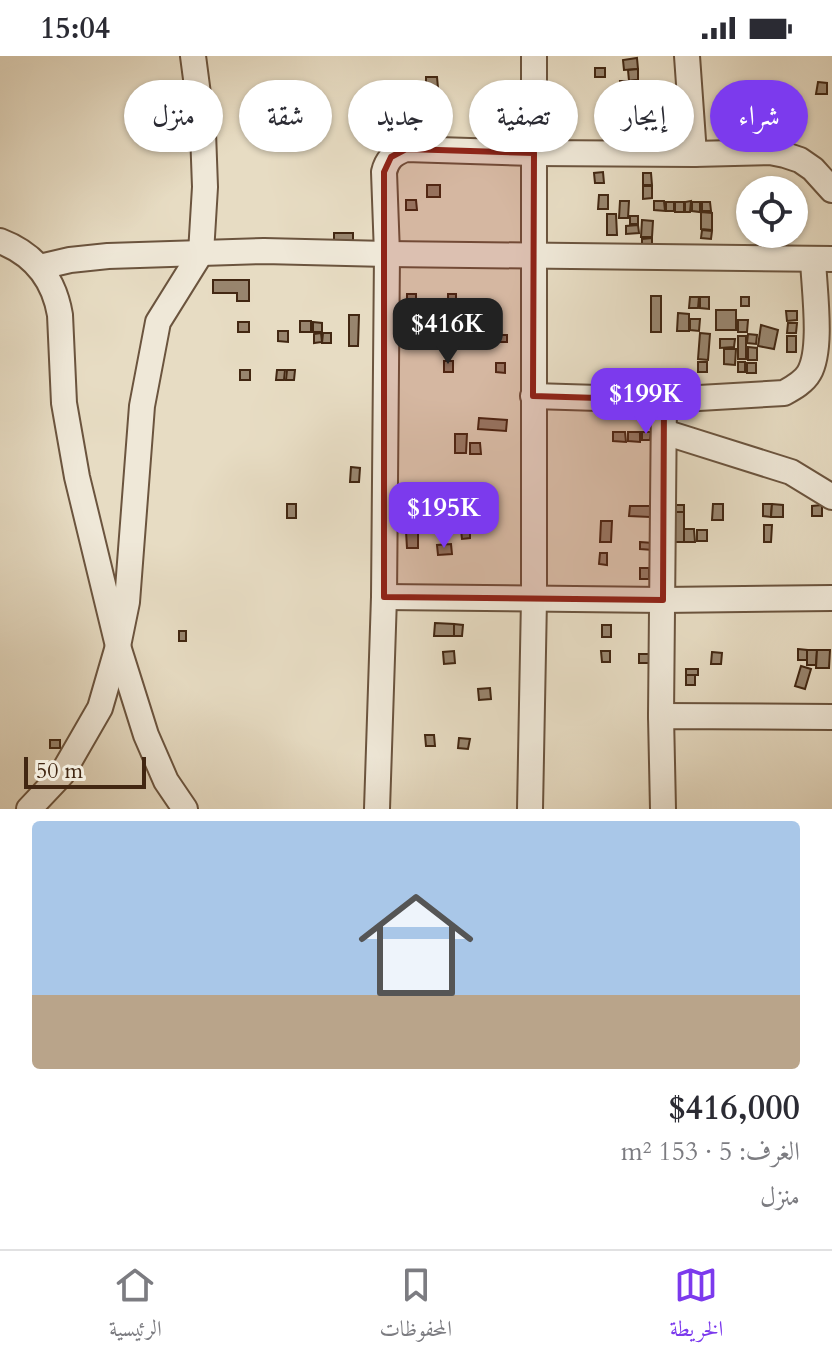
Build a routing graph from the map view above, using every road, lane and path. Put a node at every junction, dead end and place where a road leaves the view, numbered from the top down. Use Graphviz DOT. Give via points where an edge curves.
graph roads {
  1 [pos="193,56"];
  2 [pos="534,56"];
  3 [pos="694,57"];
  4 [pos="534,153"];
  5 [pos="694,154"];
  6 [pos="832,190"];
  7 [pos="0,241"];
  8 [pos="201,253"];
  9 [pos="387,254"];
  10 [pos="533,255"];
  11 [pos="823,259"];
  12 [pos="40,267"];
  13 [pos="533,396"];
  14 [pos="664,400"];
  15 [pos="664,432"];
  16 [pos="832,497"];
  17 [pos="384,597"];
  18 [pos="832,598"];
  19 [pos="534,599"];
  20 [pos="663,600"];
  21 [pos="118,646"];
  22 [pos="661,716"];
  23 [pos="832,717"];
  24 [pos="29,809"];
  25 [pos="185,809"];
  26 [pos="377,809"];
  27 [pos="530,809"];
  28 [pos="663,809"];
  1 -- 8 [label="street" via="203,132"];
  2 -- 4 [label="street"];
  3 -- 5 [label="street"];
  4 -- 5 [label="street"];
  4 -- 9 [label="street" via="398,152 384,172"];
  4 -- 10 [label="street"];
  5 -- 6 [label="street" via="785,155 813,169"];
  7 -- 12 [label="street"];
  8 -- 9 [label="street"];
  8 -- 12 [label="street" via="89,257"];
  8 -- 21 [label="street" via="158,322 142,406 127,602"];
  9 -- 10 [label="street"];
  9 -- 17 [label="street"];
  10 -- 11 [label="street"];
  10 -- 13 [label="street"];
  11 -- 14 [label="street" via="817,353 797,386 784,393"];
  12 -- 21 [label="street" via="58,302 64,403"];
  13 -- 14 [label="street"];
  13 -- 19 [label="street"];
  14 -- 15 [label="street"];
  15 -- 16 [label="street" via="791,472"];
  15 -- 20 [label="street"];
  17 -- 19 [label="street"];
  17 -- 26 [label="street"];
  18 -- 20 [label="street"];
  19 -- 20 [label="street"];
  19 -- 27 [label="street"];
  20 -- 22 [label="street"];
  21 -- 24 [label="street" via="100,708 62,774"];
  21 -- 25 [label="street" via="146,735"];
  22 -- 23 [label="street"];
  22 -- 28 [label="street"];
}
